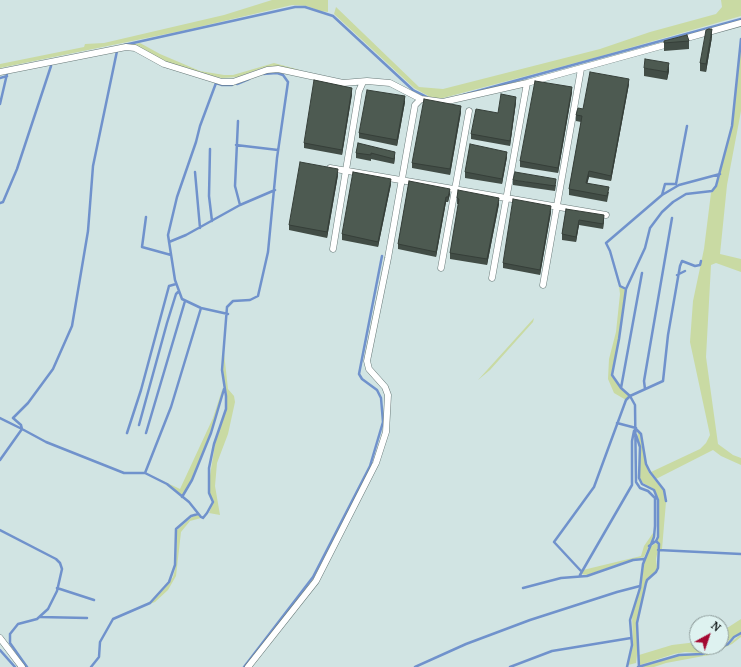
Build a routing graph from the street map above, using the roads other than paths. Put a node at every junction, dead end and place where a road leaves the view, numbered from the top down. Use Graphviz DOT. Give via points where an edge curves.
graph roads {
  1 [pos="741,23"];
  2 [pos="581,69"];
  3 [pos="0,72"];
  4 [pos="363,82"];
  5 [pos="527,83"];
  6 [pos="421,99"];
  7 [pos="469,112"];
  8 [pos="325,167"];
  9 [pos="346,171"];
  10 [pos="402,180"];
  11 [pos="455,189"];
  12 [pos="507,198"];
  13 [pos="558,207"];
  14 [pos="606,215"];
  15 [pos="334,249"];
  16 [pos="441,268"];
  17 [pos="492,278"];
  18 [pos="543,286"];
  19 [pos="0,638"];
  20 [pos="22,667"];
  21 [pos="248,667"];
  1 -- 2 [label="street"];
  2 -- 5 [label="street"];
  2 -- 13 [label="street"];
  3 -- 4 [label="street" via="126,47 135,48 164,64 222,82 233,82 267,70 278,69 343,83"];
  4 -- 6 [label="street" via="390,83"];
  4 -- 9 [label="street" via="359,91"];
  5 -- 6 [label="street" via="449,101 432,102"];
  5 -- 12 [label="street"];
  6 -- 10 [label="street" via="415,105"];
  7 -- 11 [label="street"];
  8 -- 9 [label="street"];
  9 -- 10 [label="street"];
  9 -- 15 [label="street"];
  10 -- 11 [label="street"];
  10 -- 21 [label="street" via="367,361 369,369 388,396 386,432 376,463 316,581"];
  11 -- 12 [label="street"];
  11 -- 16 [label="street"];
  12 -- 13 [label="street"];
  12 -- 17 [label="street"];
  13 -- 14 [label="street"];
  13 -- 18 [label="street"];
  19 -- 20 [label="street"];
}
